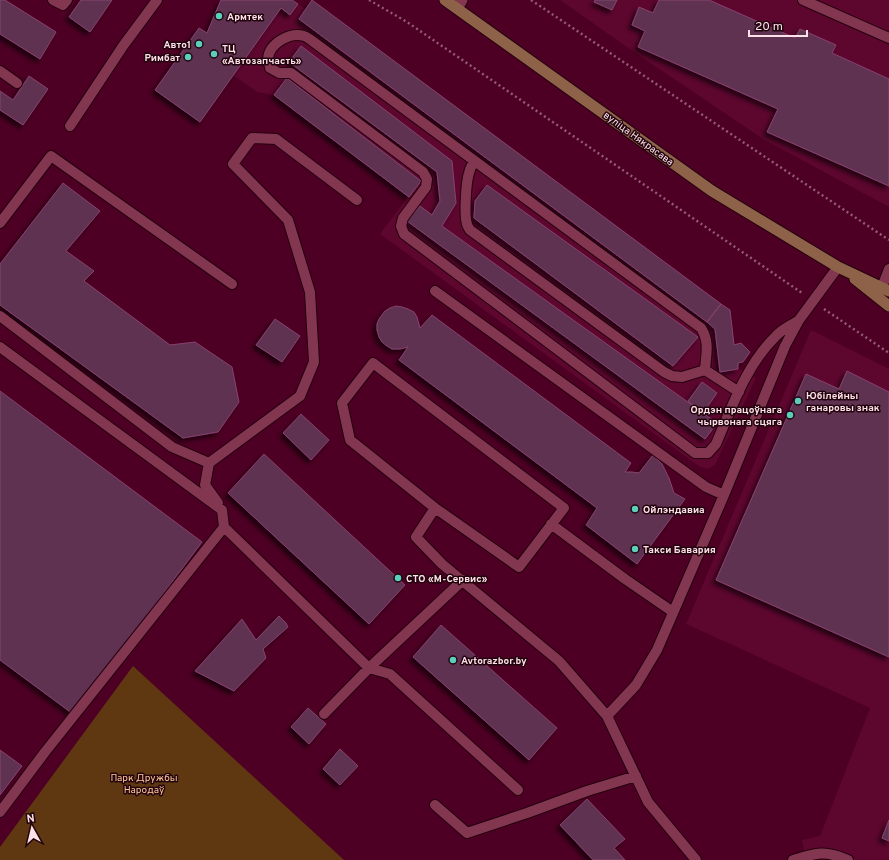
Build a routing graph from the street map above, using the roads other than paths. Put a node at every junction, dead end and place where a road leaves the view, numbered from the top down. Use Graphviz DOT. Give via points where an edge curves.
graph roads {
  1 [pos="53,0"];
  2 [pos="67,0"];
  3 [pos="157,0"];
  4 [pos="445,0"];
  5 [pos="807,1"];
  6 [pos="459,4"];
  7 [pos="889,38"];
  8 [pos="0,71"];
  9 [pos="17,83"];
  10 [pos="70,126"];
  11 [pos="474,161"];
  12 [pos="357,200"];
  13 [pos="0,223"];
  14 [pos="838,267"];
  15 [pos="889,269"];
  16 [pos="232,284"];
  17 [pos="885,289"];
  18 [pos="435,291"];
  19 [pos="889,306"];
  20 [pos="0,316"];
  21 [pos="799,320"];
  22 [pos="0,347"];
  23 [pos="705,370"];
  24 [pos="739,392"];
  25 [pos="209,463"];
  26 [pos="724,495"];
  27 [pos="435,508"];
  28 [pos="222,510"];
  29 [pos="551,524"];
  30 [pos="224,527"];
  31 [pos="463,580"];
  32 [pos="674,612"];
  33 [pos="369,668"];
  34 [pos="324,714"];
  35 [pos="607,716"];
  36 [pos="636,776"];
  37 [pos="518,790"];
  38 [pos="434,805"];
  39 [pos="0,812"];
  40 [pos="696,860"];
  41 [pos="793,860"];
  42 [pos="848,860"];
  1 -- 2 [label="lane" via="63,5"];
  3 -- 10 [label="lane"];
  4 -- 6 [label="main road, вуліца Някрасава"];
  5 -- 7 [label="lane"];
  6 -- 14 [label="main road, вуліца Някрасава" via="712,191"];
  8 -- 9 [label="lane"];
  11 -- 23 [label="lane" via="700,328 707,345"];
  11 -- 23 [label="lane" via="468,173 466,201 466,224 470,230 664,372 682,377"];
  11 -- 24 [label="lane" via="305,36 293,35 280,40 272,48 268,59 270,68 279,73 291,73 423,172 427,178 426,187 403,218 401,226 404,234 695,453 708,453 716,444"];
  12 -- 25 [label="lane" via="276,139 252,138 233,164 288,220 310,292 314,362 300,396"];
  13 -- 16 [label="lane" via="51,156"];
  14 -- 17 [label="main road, вуліца Някрасава"];
  14 -- 19 [label="main road, вуліца Някрасава"];
  14 -- 21 [label="lane"];
  15 -- 17 [label="lane"];
  18 -- 26 [label="lane" via="706,486"];
  20 -- 25 [label="lane" via="172,448"];
  21 -- 24 [label="lane" via="777,334 748,373"];
  21 -- 26 [label="lane"];
  22 -- 28 [label="lane"];
  23 -- 24 [label="lane"];
  25 -- 28 [label="lane" via="205,485"];
  26 -- 32 [label="lane"];
  27 -- 29 [label="lane" via="519,567"];
  27 -- 29 [label="lane" via="350,440 342,403 373,363 564,508"];
  27 -- 31 [label="lane" via="416,537 442,564"];
  28 -- 30 [label="lane"];
  29 -- 32 [label="lane"];
  30 -- 33 [label="lane"];
  30 -- 39 [label="lane"];
  31 -- 33 [label="lane"];
  31 -- 35 [label="lane" via="559,661"];
  32 -- 35 [label="lane" via="657,650 636,685"];
  33 -- 34 [label="lane"];
  33 -- 37 [label="lane" via="390,674"];
  35 -- 36 [label="lane"];
  36 -- 38 [label="lane" via="467,833"];
  36 -- 40 [label="lane" via="648,802"];
  41 -- 42 [label="lane" via="811,854 826,853"];
}
